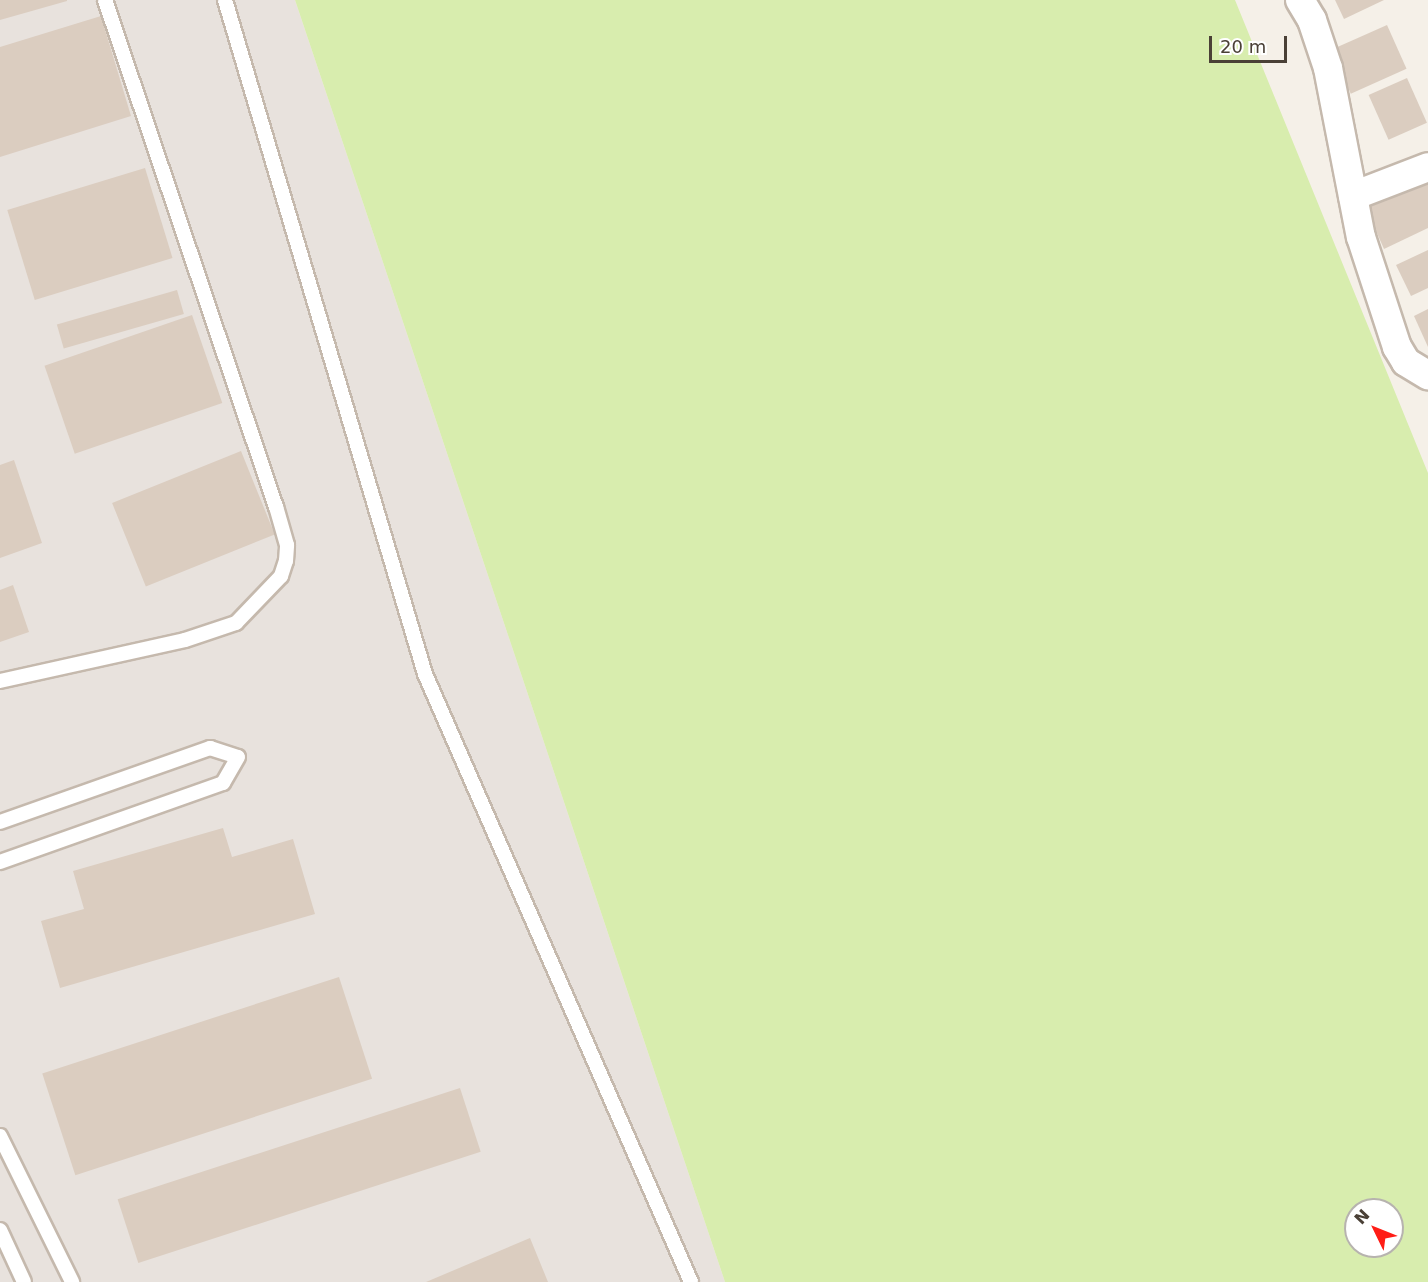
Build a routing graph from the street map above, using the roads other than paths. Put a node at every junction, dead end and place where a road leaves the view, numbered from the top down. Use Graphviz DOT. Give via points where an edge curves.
graph roads {
  1 [pos="105,0"];
  2 [pos="225,0"];
  3 [pos="1300,0"];
  4 [pos="1428,167"];
  5 [pos="1353,196"];
  6 [pos="1428,375"];
  7 [pos="0,681"];
  8 [pos="0,822"];
  9 [pos="0,862"];
  10 [pos="0,1136"];
  11 [pos="0,1230"];
  12 [pos="24,1282"];
  13 [pos="72,1282"];
  14 [pos="691,1282"];
  1 -- 7 [label="lane" via="276,507 287,545 286,561 281,576 236,623 185,640"];
  2 -- 14 [label="lane" via="425,674"];
  3 -- 5 [label="street" via="1312,20 1328,68"];
  4 -- 5 [label="street"];
  5 -- 6 [label="street" via="1397,346 1406,362"];
  8 -- 9 [label="lane" via="210,748 238,757 223,783"];
  10 -- 13 [label="lane"];
  11 -- 12 [label="lane"];
}
